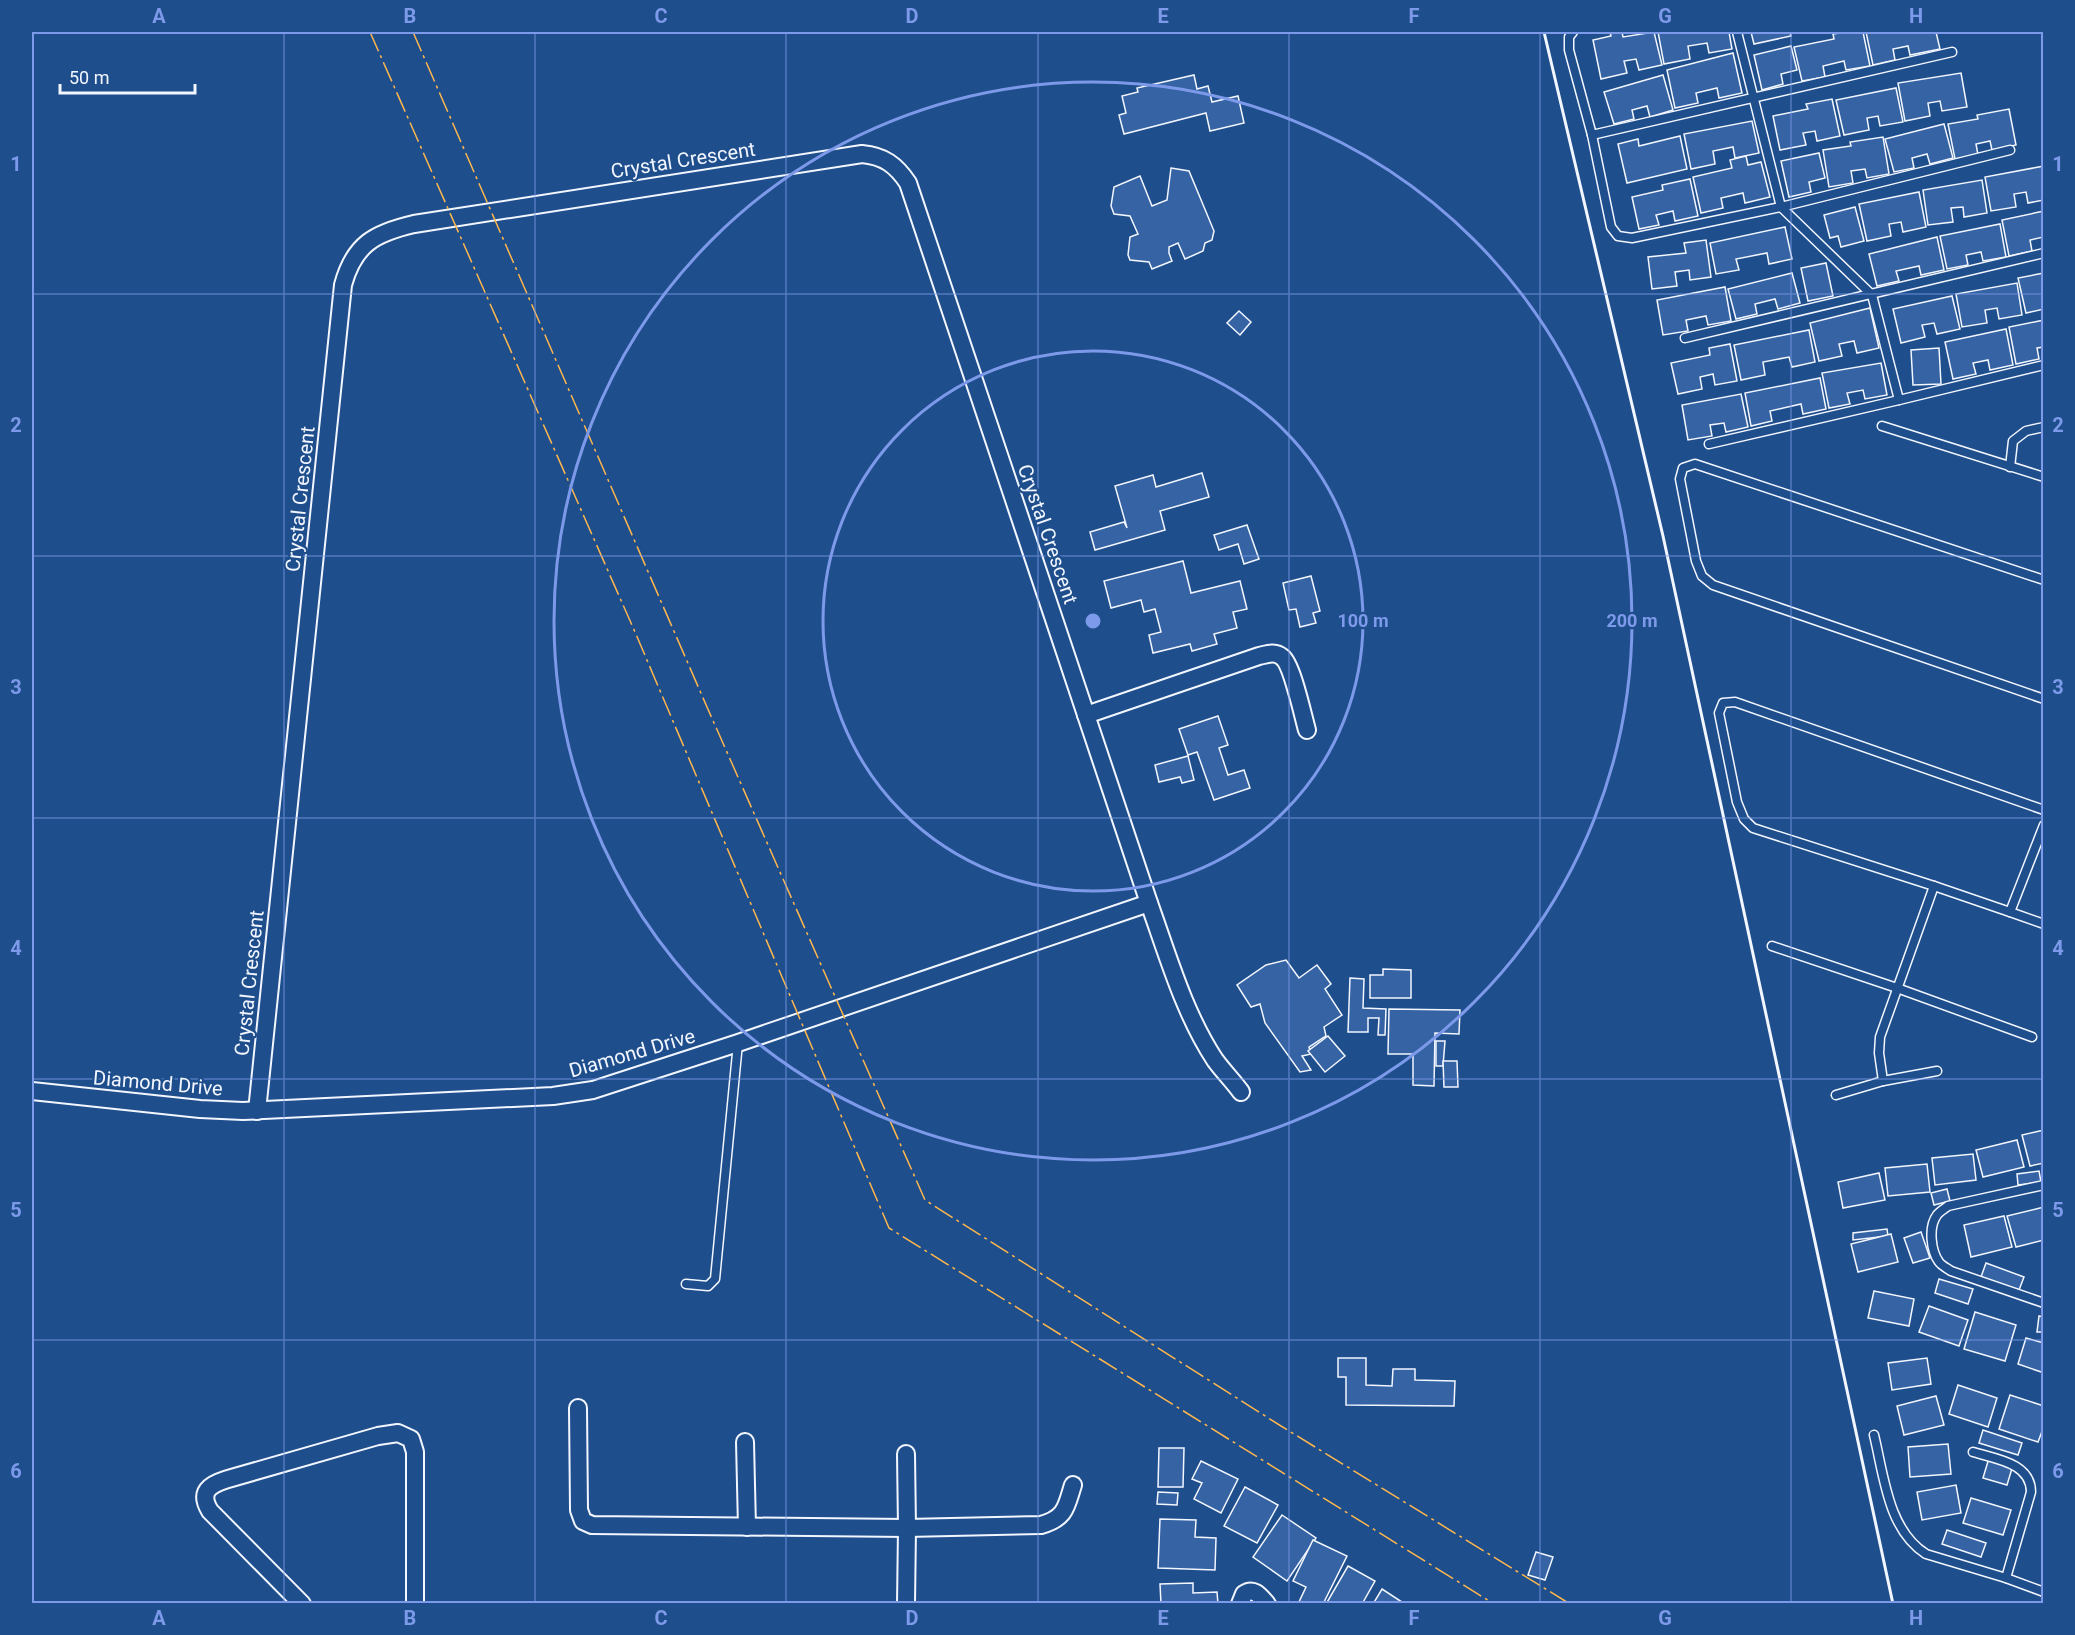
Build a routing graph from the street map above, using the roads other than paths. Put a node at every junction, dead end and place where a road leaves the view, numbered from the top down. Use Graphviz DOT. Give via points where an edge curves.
graph roads {
  1 [pos="1573,32"];
  2 [pos="1737,32"];
  3 [pos="1952,52"];
  4 [pos="1754,98"];
  5 [pos="1592,135"];
  6 [pos="2010,150"];
  7 [pos="1780,207"];
  8 [pos="2043,253"];
  9 [pos="1872,294"];
  10 [pos="1685,338"];
  11 [pos="2043,365"];
  12 [pos="1899,400"];
  13 [pos="1882,426"];
  14 [pos="2043,427"];
  15 [pos="1709,444"];
  16 [pos="2010,467"];
  17 [pos="2043,477"];
  18 [pos="2043,580"];
  19 [pos="2043,699"];
  20 [pos="1086,715"];
  21 [pos="1307,730"];
  22 [pos="2043,810"];
  23 [pos="2043,825"];
  24 [pos="1934,885"];
  25 [pos="1149,903"];
  26 [pos="2010,912"];
  27 [pos="2043,924"];
  28 [pos="1772,946"];
  29 [pos="1897,988"];
  30 [pos="2032,1037"];
  31 [pos="738,1043"];
  32 [pos="1937,1071"];
  33 [pos="1883,1081"];
  34 [pos="32,1091"];
  35 [pos="1241,1092"];
  36 [pos="1836,1095"];
  37 [pos="257,1111"];
  38 [pos="2043,1185"];
  39 [pos="686,1284"];
  40 [pos="2043,1303"];
  41 [pos="578,1408"];
  42 [pos="1874,1435"];
  43 [pos="745,1442"];
  44 [pos="1973,1452"];
  45 [pos="906,1454"];
  46 [pos="1073,1485"];
  47 [pos="747,1527"];
  48 [pos="907,1528"];
  49 [pos="2006,1578"];
  50 [pos="2043,1592"];
  51 [pos="302,1604"];
  52 [pos="415,1604"];
  53 [pos="906,1604"];
  54 [pos="1240,1604"];
  55 [pos="1267,1604"];
  1 -- 5 [label="lane" via="1569,50"];
  2 -- 4 [label="lane"];
  3 -- 4 [label="lane"];
  4 -- 5 [label="lane"];
  4 -- 7 [label="lane"];
  5 -- 7 [label="lane" via="1611,227 1618,236 1640,237"];
  6 -- 7 [label="lane"];
  7 -- 9 [label="lane"];
  8 -- 9 [label="lane"];
  9 -- 10 [label="lane"];
  9 -- 12 [label="lane"];
  11 -- 12 [label="lane"];
  12 -- 15 [label="lane"];
  13 -- 16 [label="lane"];
  14 -- 16 [label="lane" via="2026,431 2013,441"];
  16 -- 17 [label="lane"];
  18 -- 19 [label="lane" via="1695,464 1683,468 1680,479 1696,561 1702,576 1713,585"];
  20 -- 21 [label="street" via="1275,653 1285,658 1290,670"];
  20 -- 25 [label="street, Crystal Crescent"];
  20 -- 37 [label="street, Crystal Crescent" via="908,183 891,163 878,156 851,155 414,224 381,234 355,255 343,285"];
  22 -- 24 [label="lane" via="1735,702 1723,703 1719,712 1737,802 1753,828"];
  23 -- 26 [label="lane"];
  24 -- 26 [label="lane"];
  24 -- 29 [label="lane"];
  25 -- 31 [label="street, Diamond Drive"];
  25 -- 35 [label="street, Crystal Crescent" via="1200,1034"];
  26 -- 27 [label="lane"];
  28 -- 29 [label="lane"];
  29 -- 30 [label="lane"];
  29 -- 33 [label="lane" via="1880,1037"];
  31 -- 37 [label="street, Diamond Drive" via="570,1094"];
  31 -- 39 [label="lane" via="716,1279 708,1286"];
  32 -- 33 [label="lane"];
  33 -- 36 [label="lane"];
  34 -- 37 [label="street, Diamond Drive" via="200,1109"];
  38 -- 40 [label="lane" via="1948,1206 1932,1225 1932,1238 1933,1251 1951,1271"];
  41 -- 47 [label="street" via="579,1510 586,1523"];
  42 -- 49 [label="lane" via="1898,1524 1915,1547 1926,1554"];
  43 -- 47 [label="street"];
  44 -- 49 [label="lane" via="2021,1468 2031,1483"];
  45 -- 48 [label="street"];
  46 -- 48 [label="street" via="1064,1512 1055,1521 1041,1525"];
  47 -- 48 [label="street"];
  48 -- 53 [label="street"];
  49 -- 50 [label="lane"];
  51 -- 52 [label="street" via="210,1511 205,1499 207,1490 235,1476 398,1433 411,1439 415,1452"];
  54 -- 55 [label="street" via="1244,1594 1251,1591"];
}
